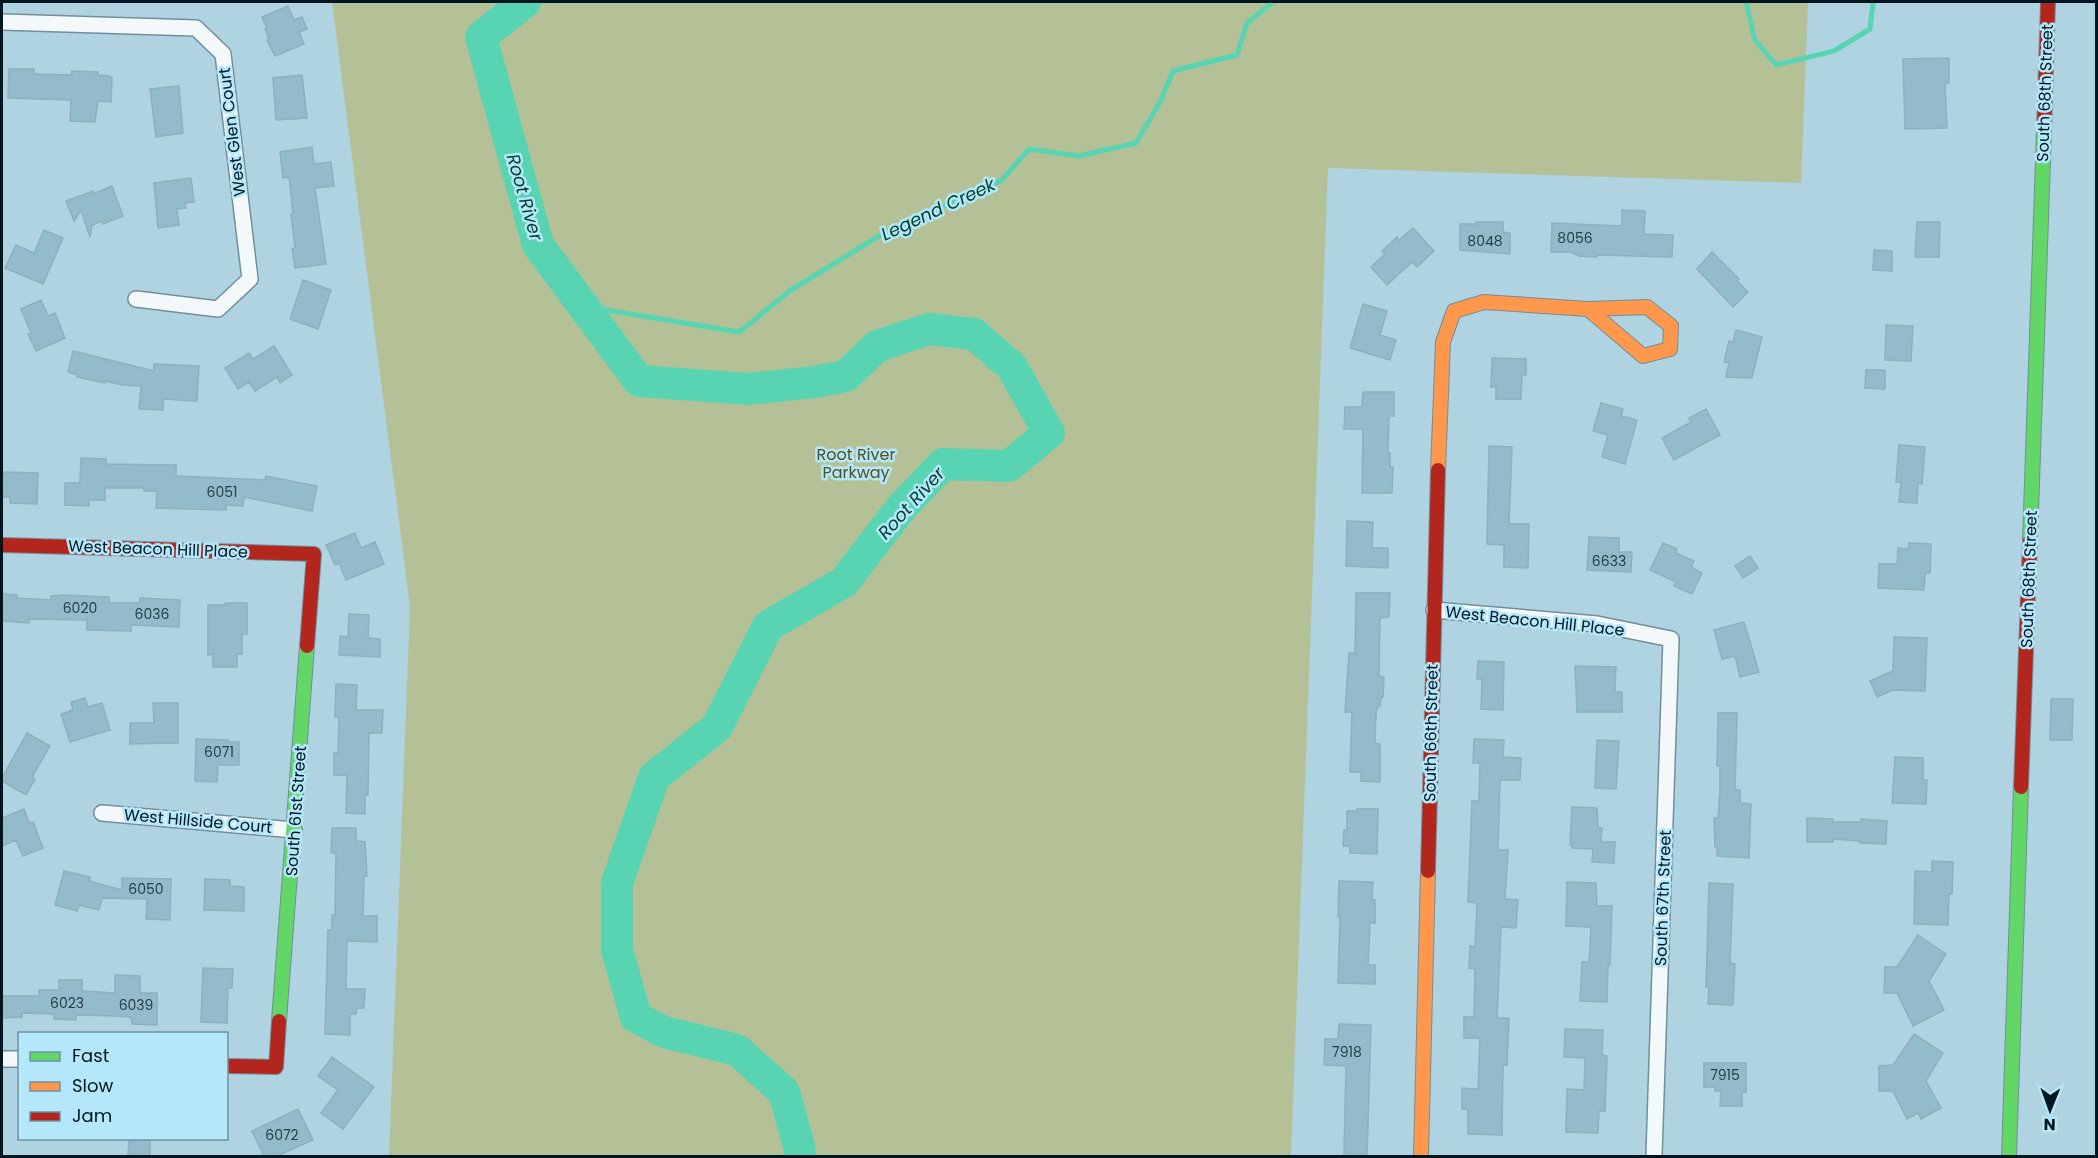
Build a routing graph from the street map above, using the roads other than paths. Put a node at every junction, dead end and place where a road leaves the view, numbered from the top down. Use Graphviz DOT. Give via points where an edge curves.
graph roads {
  1 [pos="2048,2"];
  2 [pos="2,22"];
  3 [pos="136,299"];
  4 [pos="1588,309"];
  5 [pos="2,545"];
  6 [pos="314,554"];
  7 [pos="1434,610"];
  8 [pos="1671,639"];
  9 [pos="102,813"];
  10 [pos="294,830"];
  11 [pos="2,1059"];
  12 [pos="18,1059"];
  13 [pos="228,1066"];
  14 [pos="1421,1156"];
  15 [pos="1654,1156"];
  16 [pos="2009,1156"];
  1 -- 16 [label="street, South 68th Street"];
  2 -- 3 [label="street, West Glen Court" via="196,28 223,54 250,279 218,309"];
  4 -- 4 [label="street" via="1643,356 1670,349 1671,326 1647,307"];
  4 -- 7 [label="street, South 66th Street" via="1484,302 1454,311 1443,342"];
  5 -- 6 [label="street, West Beacon Hill Place"];
  6 -- 10 [label="street, South 61st Street"];
  7 -- 8 [label="street, West Beacon Hill Place" via="1597,624"];
  7 -- 14 [label="street, South 66th Street"];
  8 -- 15 [label="street, South 67th Street"];
  9 -- 10 [label="street, West Hillside Court"];
  10 -- 13 [label="street, South 61st Street" via="276,1067"];
  11 -- 12 [label="street"];
}
